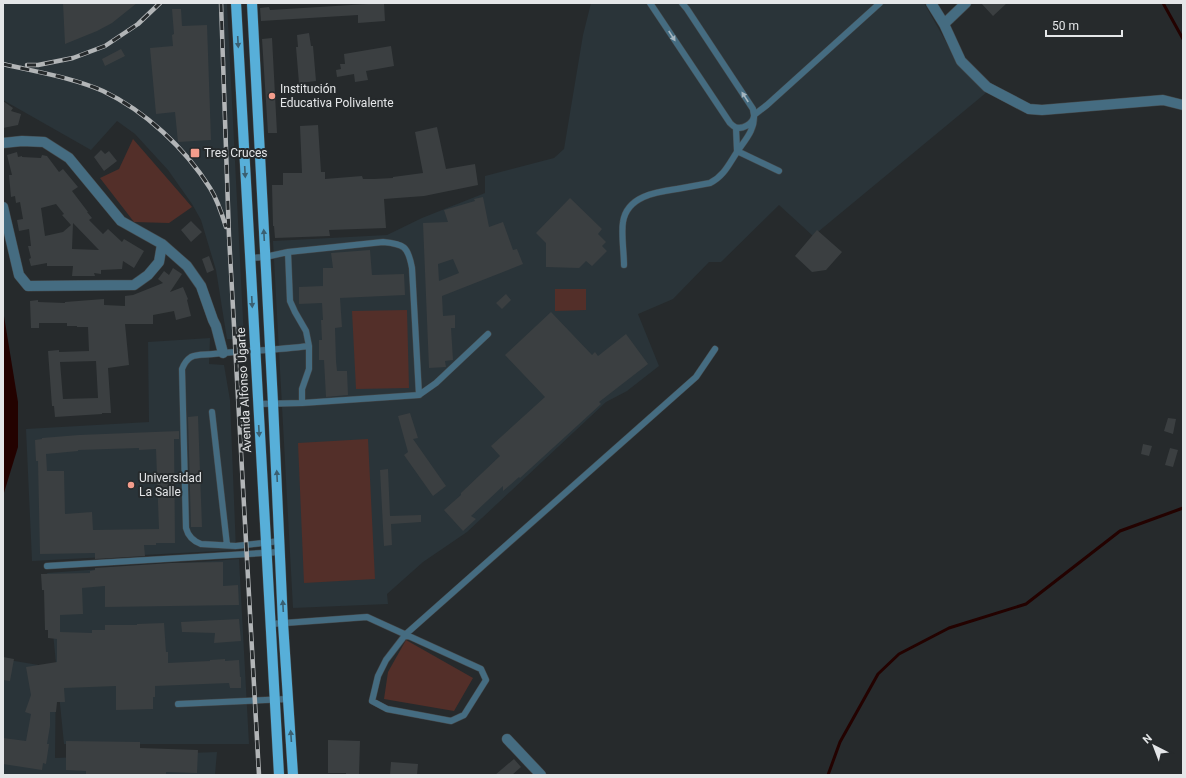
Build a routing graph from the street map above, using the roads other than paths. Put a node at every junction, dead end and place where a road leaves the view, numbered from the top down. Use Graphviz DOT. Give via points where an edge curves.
graph roads {
  1 [pos="236,3"];
  2 [pos="252,3"];
  3 [pos="650,3"];
  4 [pos="682,3"];
  5 [pos="880,3"];
  6 [pos="931,3"];
  7 [pos="966,3"];
  8 [pos="944,24"];
  9 [pos="1180,104"];
  10 [pos="754,115"];
  11 [pos="736,128"];
  12 [pos="3,143"];
  13 [pos="737,151"];
  14 [pos="779,171"];
  15 [pos="3,207"];
  16 [pos="162,244"];
  17 [pos="288,252"];
  18 [pos="265,257"];
  19 [pos="250,258"];
  20 [pos="624,265"];
  21 [pos="488,334"];
  22 [pos="309,346"];
  23 [pos="270,350"];
  24 [pos="715,350"];
  25 [pos="223,352"];
  26 [pos="255,352"];
  27 [pos="419,394"];
  28 [pos="273,403"];
  29 [pos="302,403"];
  30 [pos="258,404"];
  31 [pos="212,412"];
  32 [pos="280,541"];
  33 [pos="227,546"];
  34 [pos="266,548"];
  35 [pos="280,552"];
  36 [pos="47,566"];
  37 [pos="283,623"];
  38 [pos="271,624"];
  39 [pos="406,634"];
  40 [pos="276,699"];
  41 [pos="288,699"];
  42 [pos="178,704"];
  43 [pos="507,739"];
  44 [pos="279,775"];
  45 [pos="293,775"];
  46 [pos="541,775"];
  1 -- 19 [label="main road, Avenida Alfonso Ugarte, one-way"];
  18 -- 2 [label="main road, one-way"];
  3 -- 11 [label="lane, one-way" via="724,116"];
  10 -- 4 [label="lane, one-way" via="753,109"];
  5 -- 10 [label="lane"];
  6 -- 8 [label="street"];
  7 -- 8 [label="street"];
  8 -- 9 [label="street" via="961,61 986,87 1029,109 1163,100"];
  10 -- 11 [label="lane" via="749,125"];
  10 -- 13 [label="lane" via="755,122"];
  11 -- 13 [label="lane"];
  12 -- 16 [label="street" via="44,142 69,158 120,221"];
  13 -- 14 [label="lane"];
  13 -- 20 [label="lane" via="721,176 710,183 652,193 633,204 623,222"];
  15 -- 16 [label="street" via="19,275 28,286 134,285 148,275 158,262"];
  16 -- 25 [label="street" via="187,266 201,286"];
  17 -- 18 [label="lane"];
  17 -- 22 [label="lane" via="290,301 306,331"];
  17 -- 27 [label="lane" via="383,242 395,243 406,248 412,268"];
  18 -- 19 [label="lane"];
  18 -- 23 [label="main road"];
  19 -- 26 [label="main road, Avenida Alfonso Ugarte, one-way"];
  21 -- 27 [label="lane" via="436,383"];
  22 -- 23 [label="lane"];
  22 -- 29 [label="lane" via="309,370 302,389"];
  23 -- 26 [label="lane"];
  23 -- 28 [label="main road"];
  24 -- 39 [label="lane" via="696,377"];
  25 -- 26 [label="lane"];
  25 -- 33 [label="lane" via="190,357 182,369 182,375 186,528 189,536 196,542"];
  26 -- 30 [label="main road, Avenida Alfonso Ugarte"];
  27 -- 29 [label="lane"];
  28 -- 29 [label="lane"];
  28 -- 30 [label="lane"];
  32 -- 28 [label="main road, one-way"];
  30 -- 34 [label="main road, Avenida Alfonso Ugarte, one-way"];
  31 -- 33 [label="lane"];
  32 -- 34 [label="lane"];
  32 -- 35 [label="main road"];
  33 -- 34 [label="lane"];
  34 -- 35 [label="lane"];
  34 -- 36 [label="lane"];
  34 -- 38 [label="main road, Avenida Alfonso Ugarte"];
  37 -- 35 [label="main road, one-way"];
  37 -- 38 [label="lane"];
  37 -- 39 [label="lane" via="367,617"];
  37 -- 41 [label="main road"];
  38 -- 40 [label="main road, Avenida Alfonso Ugarte"];
  39 -- 39 [label="lane" via="386,660 378,676 372,700 387,709 451,721 464,715 486,680 481,669"];
  40 -- 41 [label="lane"];
  40 -- 42 [label="lane"];
  40 -- 44 [label="main road, Avenida Alfonso Ugarte"];
  45 -- 41 [label="main road, one-way"];
  43 -- 46 [label="street"];
}
